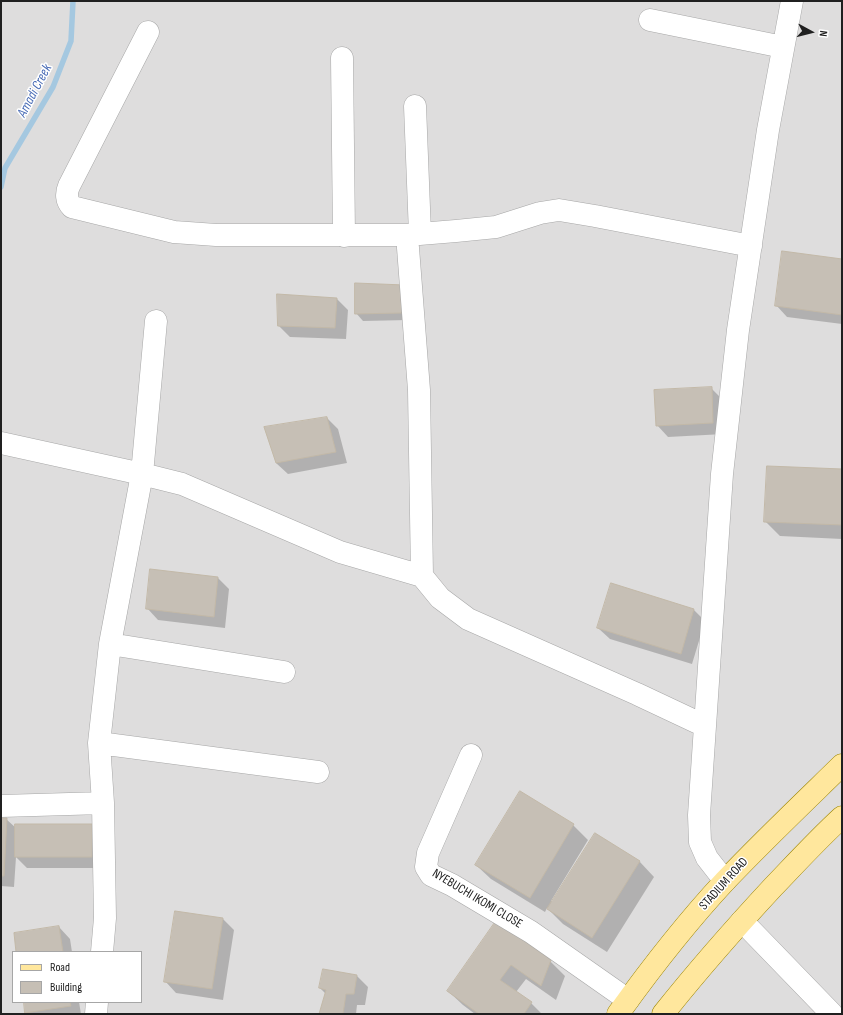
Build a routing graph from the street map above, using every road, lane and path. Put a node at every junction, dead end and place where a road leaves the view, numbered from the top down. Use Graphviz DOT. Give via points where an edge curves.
graph roads {
  1 [pos="792,1"];
  2 [pos="650,20"];
  3 [pos="148,32"];
  4 [pos="783,47"];
  5 [pos="342,58"];
  6 [pos="415,106"];
  7 [pos="414,234"];
  8 [pos="344,236"];
  9 [pos="751,246"];
  10 [pos="156,322"];
  11 [pos="1,443"];
  12 [pos="142,474"];
  13 [pos="422,576"];
  14 [pos="110,644"];
  15 [pos="284,672"];
  16 [pos="705,726"];
  17 [pos="99,742"];
  18 [pos="470,755"];
  19 [pos="842,765"];
  20 [pos="318,772"];
  21 [pos="103,803"];
  22 [pos="1,806"];
  23 [pos="842,817"];
  24 [pos="725,881"];
  25 [pos="742,921"];
  26 [pos="102,951"];
  27 [pos="97,1003"];
  28 [pos="623,1007"];
  29 [pos="96,1014"];
  30 [pos="663,1014"];
  31 [pos="832,1014"];
  1 -- 4 [label="street"];
  2 -- 4 [label="street"];
  3 -- 8 [label="street" via="69,186 69,204 72,207 174,232 216,235"];
  4 -- 9 [label="street"];
  5 -- 8 [label="street"];
  6 -- 7 [label="street"];
  7 -- 8 [label="street"];
  7 -- 9 [label="street" via="496,227 540,212 559,210"];
  7 -- 13 [label="street"];
  9 -- 16 [label="street" via="738,330 722,474"];
  10 -- 12 [label="street"];
  11 -- 12 [label="street"];
  12 -- 13 [label="street" via="182,484 340,552"];
  12 -- 14 [label="street"];
  13 -- 16 [label="street" via="440,598 468,620"];
  14 -- 15 [label="street"];
  14 -- 17 [label="street"];
  16 -- 24 [label="street" via="699,815 700,842 707,858"];
  17 -- 20 [label="street"];
  17 -- 21 [label="street"];
  18 -- 28 [label="street, NYEBUCHI IKOMI CLOSE" via="428,853 426,867 431,875 531,932"];
  19 -- 24 [label="main road, STADIUM ROAD"];
  21 -- 22 [label="street"];
  21 -- 26 [label="street" via="106,918"];
  23 -- 25 [label="main road"];
  24 -- 28 [label="main road, STADIUM ROAD" via="665,951"];
  25 -- 30 [label="main road"];
  25 -- 31 [label="street"];
  27 -- 29 [label="street"];
}
